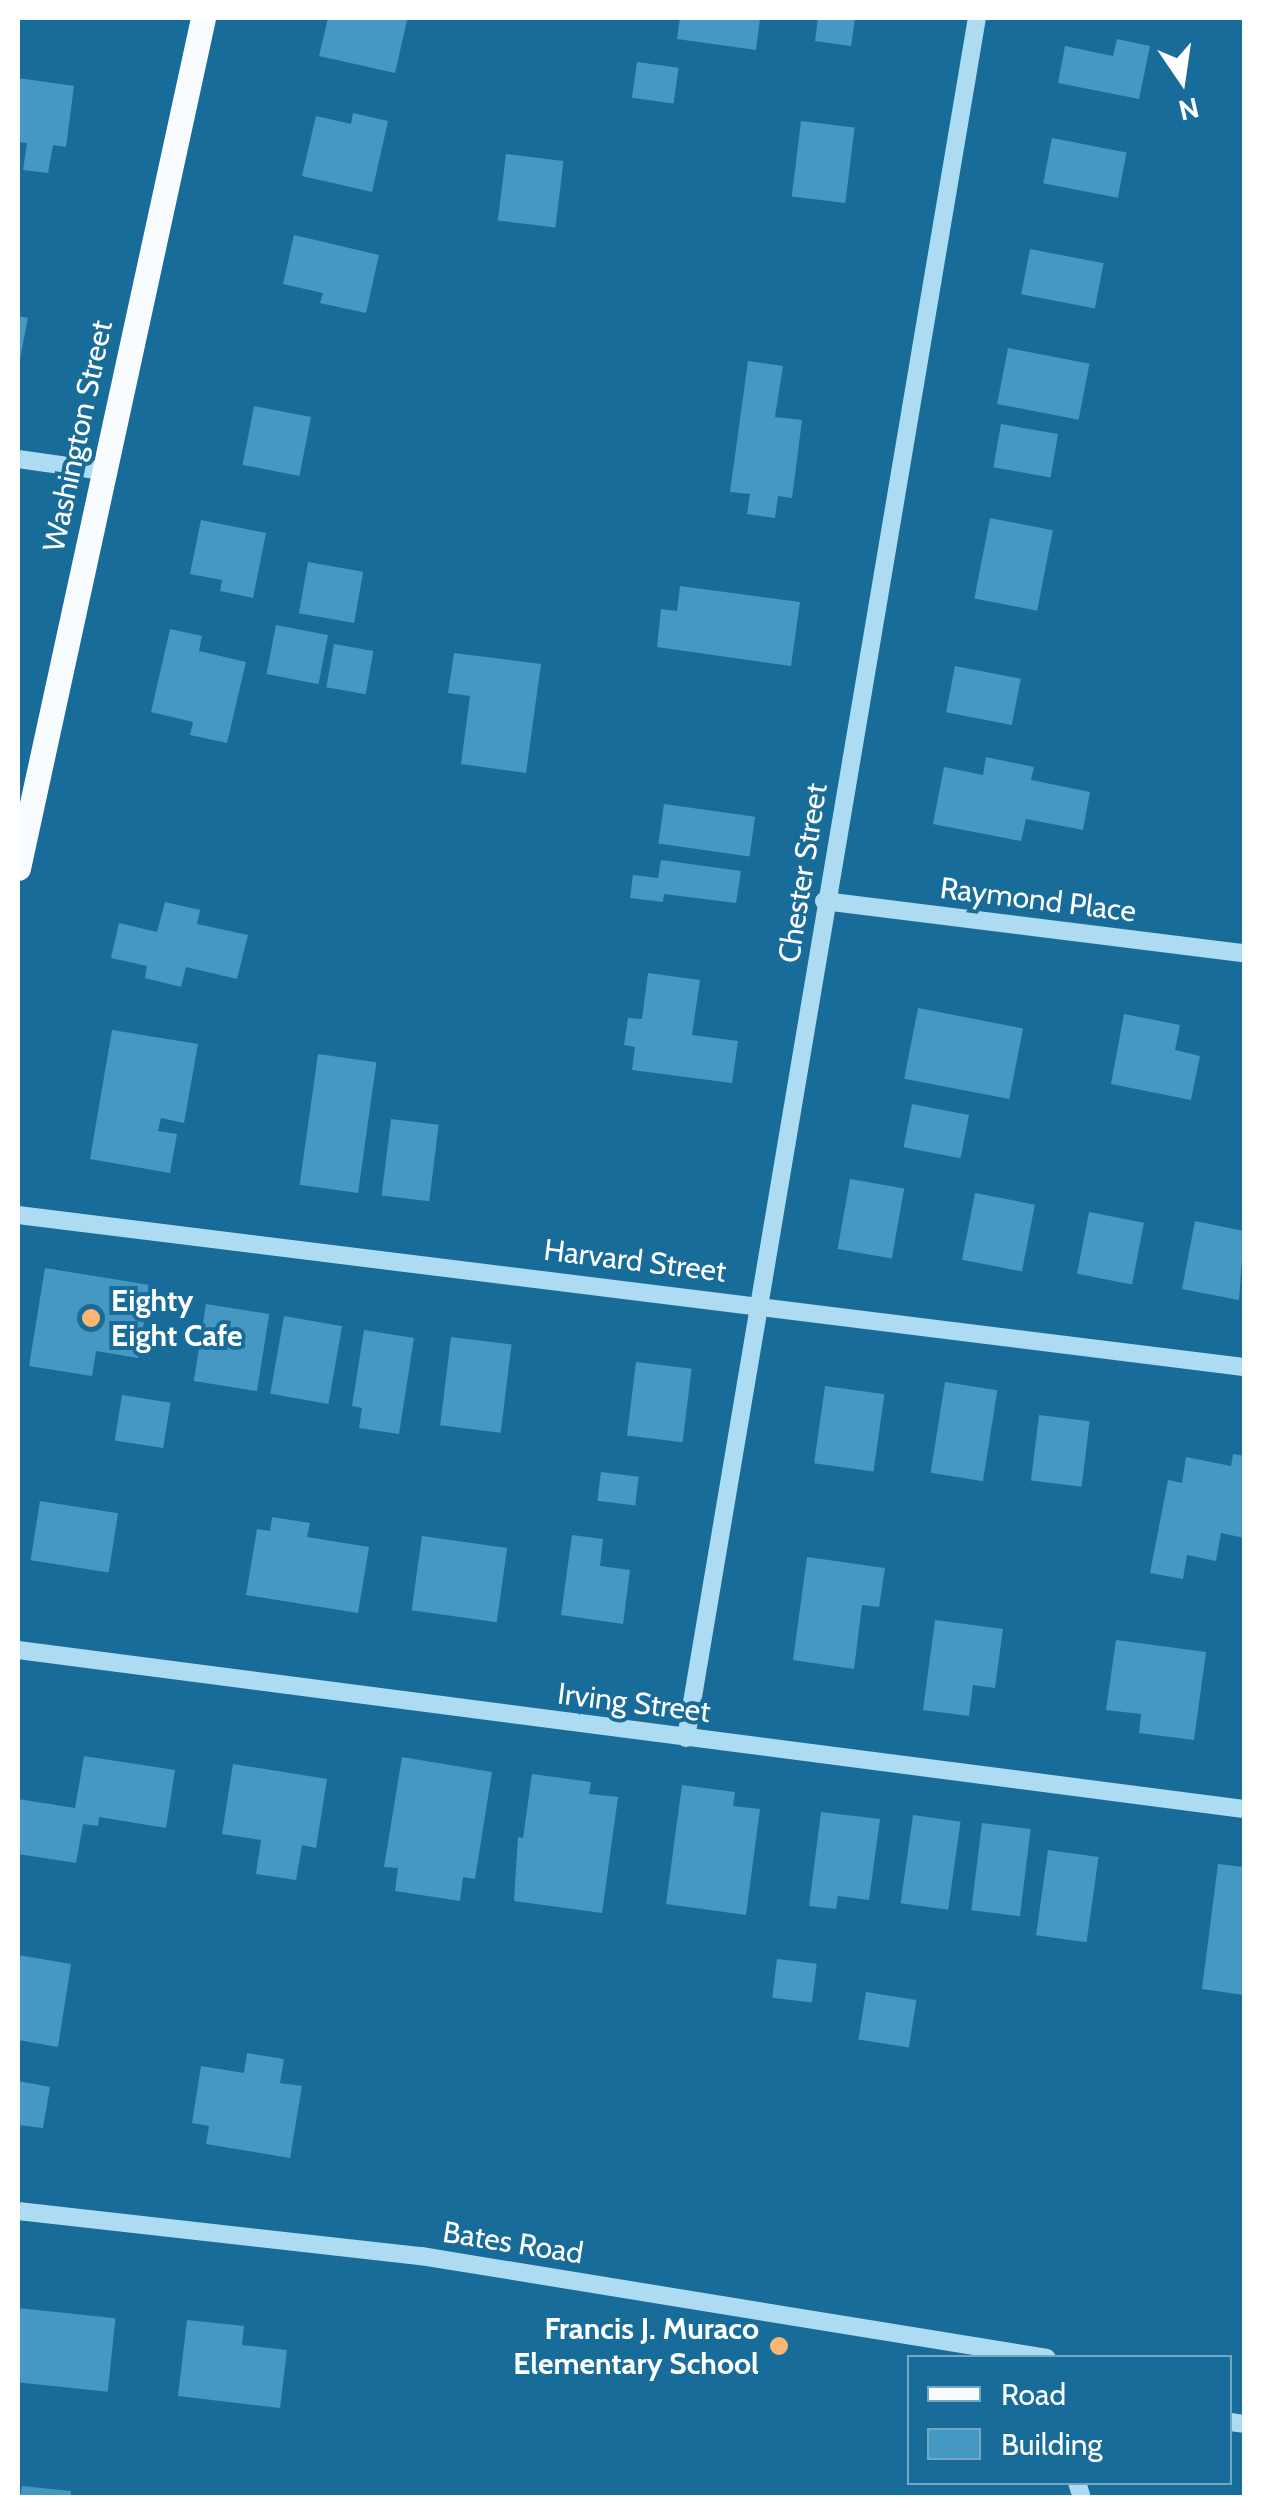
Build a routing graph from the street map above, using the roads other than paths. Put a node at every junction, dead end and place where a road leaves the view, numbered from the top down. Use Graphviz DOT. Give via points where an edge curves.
graph roads {
  1 [pos="204,18"];
  2 [pos="976,18"];
  3 [pos="18,459"];
  4 [pos="104,471"];
  5 [pos="18,868"];
  6 [pos="824,901"];
  7 [pos="1244,953"];
  8 [pos="18,1215"];
  9 [pos="764,1304"];
  10 [pos="1244,1367"];
  11 [pos="18,1650"];
  12 [pos="686,1738"];
  13 [pos="1244,1810"];
  14 [pos="18,2211"];
  15 [pos="1002,2353"];
  1 -- 4 [label="main road, Washington Street"];
  2 -- 6 [label="street, Chester Street"];
  3 -- 4 [label="street"];
  4 -- 5 [label="main road, Washington Street"];
  6 -- 7 [label="street, Raymond Place"];
  6 -- 9 [label="street, Chester Street"];
  8 -- 9 [label="street, Harvard Street"];
  9 -- 10 [label="street, Harvard Street"];
  9 -- 12 [label="street, Chester Street"];
  11 -- 12 [label="street, Irving Street"];
  12 -- 13 [label="street, Irving Street"];
  14 -- 15 [label="street, Bates Road" via="421,2256"];
}
